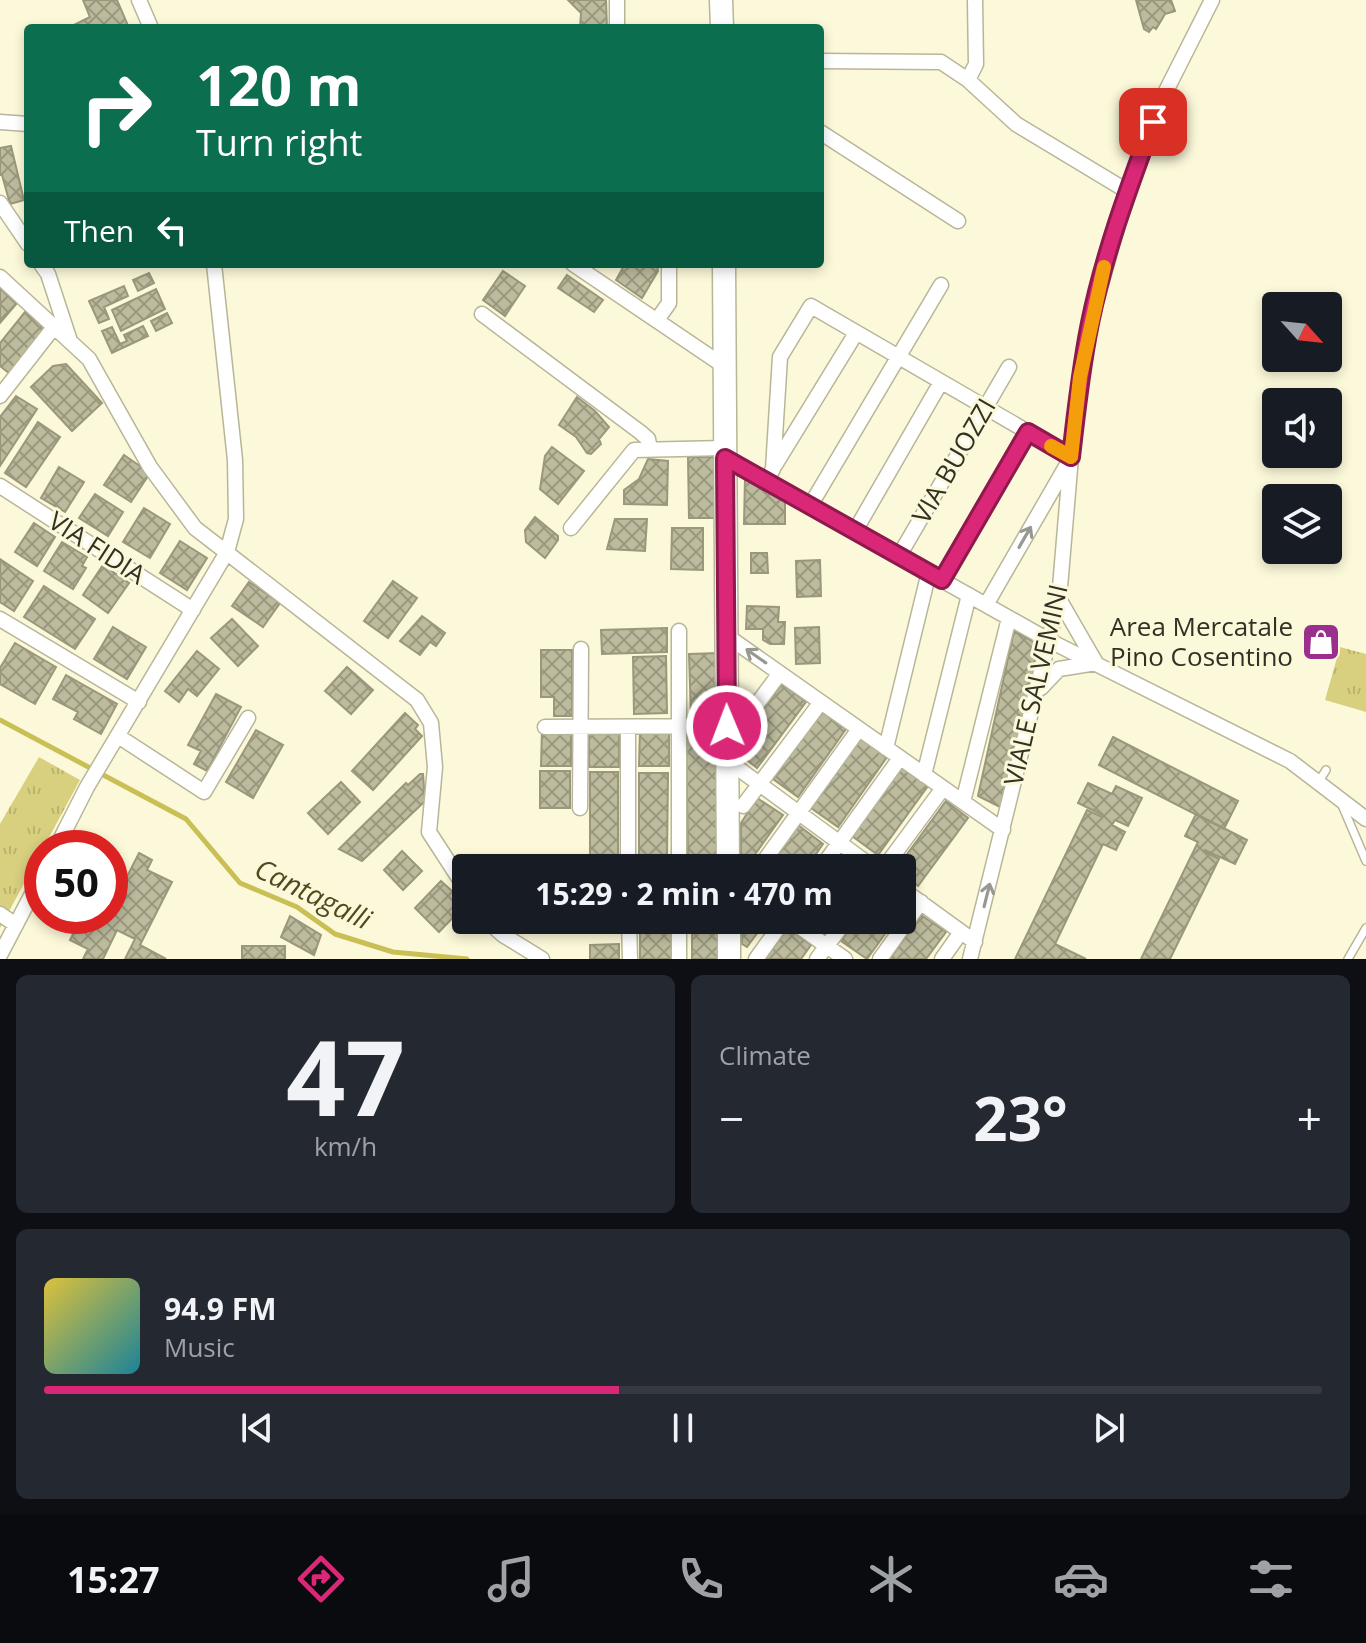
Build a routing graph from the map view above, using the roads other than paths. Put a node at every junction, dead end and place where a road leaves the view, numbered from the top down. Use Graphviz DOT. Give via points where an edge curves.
graph roads {
  1 [pos="139,0"];
  2 [pos="617,0"];
  3 [pos="721,0"];
  4 [pos="975,0"];
  5 [pos="1212,0"];
  6 [pos="149,24"];
  7 [pos="617,24"];
  8 [pos="722,24"];
  9 [pos="824,61"];
  10 [pos="968,80"];
  11 [pos="0,122"];
  12 [pos="24,124"];
  13 [pos="824,135"];
  14 [pos="1127,191"];
  15 [pos="0,203"];
  16 [pos="958,221"];
  17 [pos="24,238"];
  18 [pos="44,268"];
  19 [pos="214,268"];
  20 [pos="579,268"];
  21 [pos="669,268"];
  22 [pos="724,268"];
  23 [pos="0,277"];
  24 [pos="941,285"];
  25 [pos="482,314"];
  26 [pos="657,320"];
  27 [pos="54,327"];
  28 [pos="856,333"];
  29 [pos="71,343"];
  30 [pos="898,357"];
  31 [pos="724,366"];
  32 [pos="1009,367"];
  33 [pos="941,382"];
  34 [pos="0,396"];
  35 [pos="985,407"];
  36 [pos="1028,432"];
  37 [pos="650,449"];
  38 [pos="725,453"];
  39 [pos="1071,458"];
  40 [pos="770,475"];
  41 [pos="0,486"];
  42 [pos="810,506"];
  43 [pos="571,528"];
  44 [pos="855,531"];
  45 [pos="227,552"];
  46 [pos="899,556"];
  47 [pos="935,576"];
  48 [pos="969,595"];
  49 [pos="1059,599"];
  50 [pos="986,605"];
  51 [pos="193,610"];
  52 [pos="1009,618"];
  53 [pos="0,619"];
  54 [pos="679,631"];
  55 [pos="727,636"];
  56 [pos="1050,641"];
  57 [pos="581,649"];
  58 [pos="1096,663"];
  59 [pos="780,673"];
  60 [pos="1037,692"];
  61 [pos="139,702"];
  62 [pos="821,702"];
  63 [pos="248,718"];
  64 [pos="679,726"];
  65 [pos="545,727"];
  66 [pos="580,727"];
  67 [pos="628,727"];
  68 [pos="859,729"];
  69 [pos="118,736"];
  70 [pos="727,744"];
  71 [pos="886,748"];
  72 [pos="900,758"];
  73 [pos="924,775"];
  74 [pos="760,785"];
  75 [pos="943,788"];
  76 [pos="1339,799"];
  77 [pos="963,802"];
  78 [pos="743,806"];
  79 [pos="580,808"];
  80 [pos="799,813"];
  81 [pos="1366,819"];
  82 [pos="65,830"];
  83 [pos="1003,830"];
  84 [pos="1366,832"];
  85 [pos="839,843"];
  86 [pos="628,854"];
  87 [pos="679,854"];
  88 [pos="728,854"];
  89 [pos="769,854"];
  90 [pos="831,854"];
  91 [pos="854,854"];
  92 [pos="894,854"];
  93 [pos="1366,861"];
  94 [pos="452,867"];
  95 [pos="916,899"];
  96 [pos="921,902"];
  97 [pos="24,910"];
  98 [pos="0,914"];
  99 [pos="16,925"];
  100 [pos="1366,928"];
  101 [pos="961,932"];
  102 [pos="503,934"];
  103 [pos="629,934"];
  104 [pos="679,934"];
  105 [pos="729,934"];
  106 [pos="776,934"];
  107 [pos="809,934"];
  108 [pos="836,934"];
  109 [pos="975,942"];
  110 [pos="827,946"];
  111 [pos="0,955"];
  112 [pos="542,959"];
  113 [pos="630,959"];
  114 [pos="679,959"];
  115 [pos="729,959"];
  116 [pos="756,959"];
  117 [pos="817,959"];
  118 [pos="845,959"];
  119 [pos="880,959"];
  120 [pos="942,959"];
  121 [pos="970,959"];
  122 [pos="1348,959"];
  1 -- 6 [label="street"];
  2 -- 7 [label="street"];
  3 -- 8 [label="main road"];
  4 -- 10 [label="street" via="976,64"];
  5 -- 14 [label="street, VIALE SALVEMINI" via="1162,99"];
  9 -- 10 [label="street" via="941,62"];
  10 -- 14 [label="street" via="1016,124"];
  11 -- 12 [label="street"];
  13 -- 16 [label="street"];
  14 -- 39 [label="street, VIALE SALVEMINI" via="1091,320"];
  15 -- 17 [label="street"];
  18 -- 29 [label="street"];
  19 -- 45 [label="street" via="235,460 236,519"];
  20 -- 26 [label="street"];
  21 -- 26 [label="street" via="669,303"];
  22 -- 31 [label="main road"];
  23 -- 27 [label="street"];
  24 -- 30 [label="street"];
  25 -- 37 [label="street" via="640,432"];
  26 -- 31 [label="street"];
  27 -- 29 [label="street"];
  27 -- 34 [label="street"];
  28 -- 30 [label="street"];
  28 -- 40 [label="street"];
  28 -- 40 [label="street" via="811,306 780,357"];
  29 -- 45 [label="street" via="89,359 150,467 195,528"];
  30 -- 33 [label="street"];
  30 -- 42 [label="street"];
  31 -- 38 [label="main road"];
  32 -- 35 [label="street, VIA BUOZZI"];
  33 -- 35 [label="street"];
  33 -- 44 [label="street"];
  35 -- 36 [label="street"];
  35 -- 46 [label="street, VIA BUOZZI"];
  36 -- 39 [label="street"];
  36 -- 47 [label="street"];
  37 -- 38 [label="street"];
  37 -- 43 [label="street" via="634,450"];
  38 -- 40 [label="street"];
  38 -- 55 [label="main road"];
  39 -- 49 [label="street, VIALE SALVEMINI"];
  50 -- 39 [label="street, one-way"];
  40 -- 42 [label="street"];
  41 -- 51 [label="street, VIA FIDIA"];
  42 -- 44 [label="street"];
  44 -- 46 [label="street"];
  45 -- 51 [label="street"];
  45 -- 94 [label="street" via="417,700 431,723 435,767 429,832"];
  46 -- 47 [label="street"];
  47 -- 48 [label="street"];
  47 -- 71 [label="street"];
  48 -- 50 [label="street"];
  48 -- 73 [label="street"];
  49 -- 56 [label="street, VIALE SALVEMINI"];
  49 -- 58 [label="street"];
  50 -- 52 [label="street"];
  51 -- 61 [label="street"];
  52 -- 56 [label="street"];
  52 -- 77 [label="street"];
  53 -- 61 [label="street"];
  54 -- 64 [label="street"];
  59 -- 55 [label="street, one-way"];
  55 -- 70 [label="main road"];
  56 -- 58 [label="street"];
  56 -- 60 [label="street, VIALE SALVEMINI"];
  57 -- 66 [label="street"];
  58 -- 60 [label="street" via="1059,669"];
  58 -- 76 [label="street" via="1323,775"];
  59 -- 62 [label="street"];
  59 -- 70 [label="street"];
  60 -- 83 [label="street, VIALE SALVEMINI"];
  61 -- 69 [label="street"];
  62 -- 68 [label="street"];
  62 -- 74 [label="street"];
  63 -- 69 [label="street" via="204,792"];
  64 -- 67 [label="street"];
  64 -- 70 [label="street"];
  64 -- 87 [label="street"];
  65 -- 66 [label="street"];
  66 -- 67 [label="street"];
  66 -- 79 [label="street"];
  67 -- 86 [label="street"];
  68 -- 71 [label="street"];
  68 -- 80 [label="street"];
  69 -- 82 [label="street"];
  70 -- 74 [label="street"];
  70 -- 88 [label="main road"];
  71 -- 72 [label="street"];
  72 -- 73 [label="street"];
  72 -- 85 [label="street"];
  73 -- 75 [label="street"];
  74 -- 78 [label="street"];
  74 -- 80 [label="street"];
  75 -- 77 [label="street"];
  75 -- 92 [label="street"];
  76 -- 81 [label="street"];
  76 -- 84 [label="street"];
  76 -- 93 [label="lane"];
  77 -- 83 [label="street"];
  80 -- 85 [label="street"];
  80 -- 89 [label="street"];
  109 -- 83 [label="street, VIALE SALVEMINI, one-way"];
  85 -- 90 [label="street"];
  85 -- 91 [label="street"];
  95 -- 96 [label="street"];
  96 -- 101 [label="street"];
  96 -- 119 [label="street"];
  97 -- 99 [label="street"];
  98 -- 99 [label="street"];
  99 -- 111 [label="street"];
  100 -- 122 [label="lane"];
  101 -- 109 [label="street"];
  101 -- 120 [label="street"];
  102 -- 112 [label="street"];
  103 -- 113 [label="street"];
  104 -- 114 [label="street"];
  105 -- 115 [label="main road"];
  106 -- 116 [label="street"];
  107 -- 110 [label="street"];
  108 -- 110 [label="street"];
  109 -- 121 [label="street, VIALE SALVEMINI"];
  110 -- 117 [label="street"];
  110 -- 118 [label="street"];
}
